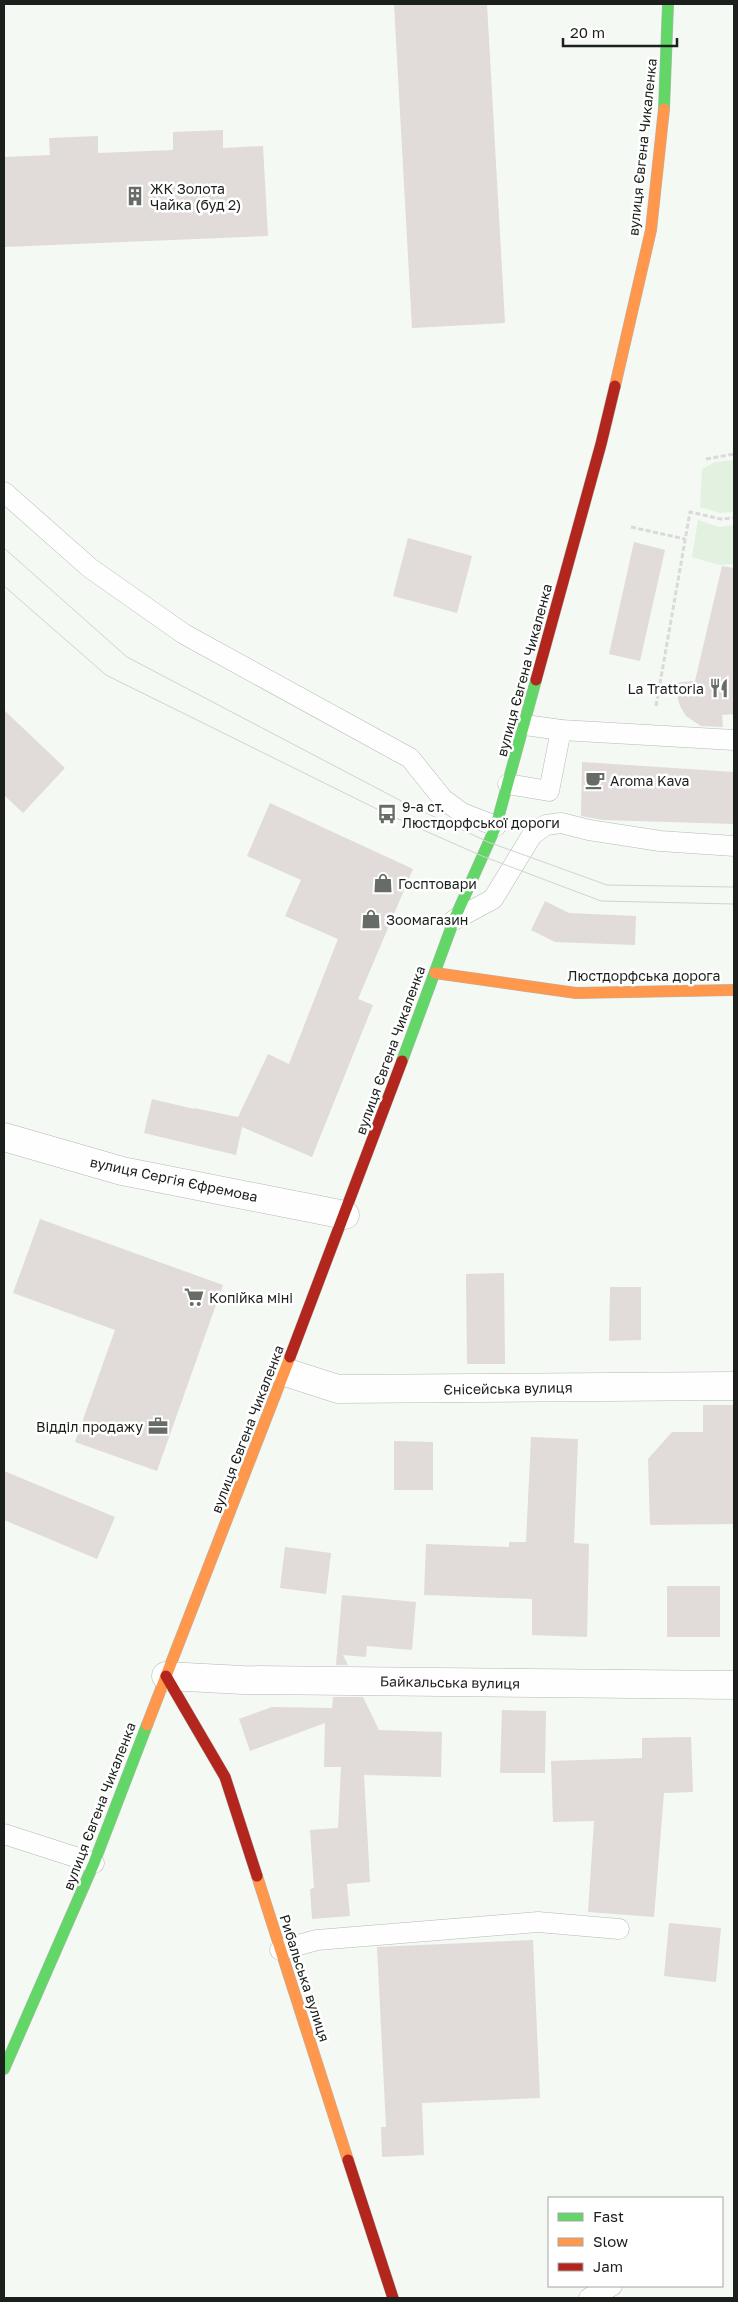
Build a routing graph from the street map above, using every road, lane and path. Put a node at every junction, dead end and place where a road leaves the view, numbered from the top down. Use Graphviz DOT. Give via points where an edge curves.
graph roads {
  1 [pos="668,4"];
  2 [pos="734,454"];
  3 [pos="706,459"];
  4 [pos="4,492"];
  5 [pos="734,518"];
  6 [pos="631,527"];
  7 [pos="685,539"];
  8 [pos="524,724"];
  9 [pos="561,730"];
  10 [pos="651,735"];
  11 [pos="734,740"];
  12 [pos="508,784"];
  13 [pos="496,826"];
  14 [pos="734,846"];
  15 [pos="454,920"];
  16 [pos="436,973"];
  17 [pos="734,990"];
  18 [pos="4,1137"];
  19 [pos="345,1215"];
  20 [pos="285,1372"];
  21 [pos="734,1386"];
  22 [pos="166,1676"];
  23 [pos="734,1685"];
  24 [pos="4,1834"];
  25 [pos="94,1864"];
  26 [pos="619,1929"];
  27 [pos="280,1950"];
  28 [pos="4,2069"];
  29 [pos="610,2287"];
  30 [pos="393,2298"];
  31 [pos="589,2298"];
  1 -- 8 [label="street, вулиця Євгена Чикаленка" via="664,107 651,230 601,444"];
  2 -- 3 [label="path"];
  4 -- 13 [label="lane" via="90,568 184,634 410,758 443,799 462,813"];
  5 -- 7 [label="path" via="721,520 690,512"];
  6 -- 7 [label="path"];
  7 -- 10 [label="path"];
  8 -- 9 [label="lane"];
  8 -- 12 [label="street, вулиця Євгена Чикаленка"];
  9 -- 10 [label="lane"];
  9 -- 12 [label="lane" via="549,791"];
  10 -- 11 [label="lane"];
  12 -- 13 [label="street, вулиця Євгена Чикаленка"];
  13 -- 15 [label="street, вулиця Євгена Чикаленка"];
  14 -- 15 [label="lane" via="660,841 560,823 546,825 532,834 494,899"];
  15 -- 16 [label="street, вулиця Євгена Чикаленка"];
  16 -- 17 [label="street, Люстдорфська дорога" via="576,993"];
  16 -- 19 [label="street, вулиця Євгена Чикаленка"];
  18 -- 19 [label="street, вулиця Сергія Єфремова" via="122,1170"];
  19 -- 20 [label="street, вулиця Євгена Чикаленка"];
  20 -- 21 [label="street, Єнісейська вулиця" via="338,1389"];
  20 -- 22 [label="street, вулиця Євгена Чикаленка"];
  22 -- 23 [label="street, Байкальська вулиця" via="243,1680"];
  22 -- 25 [label="street, вулиця Євгена Чикаленка"];
  22 -- 27 [label="street, Рибальська вулиця" via="225,1777"];
  24 -- 25 [label="lane"];
  25 -- 28 [label="street, вулиця Євгена Чикаленка"];
  26 -- 27 [label="lane" via="538,1922 318,1940"];
  27 -- 30 [label="street, Рибальська вулиця"];
  29 -- 31 [label="lane"];
}
